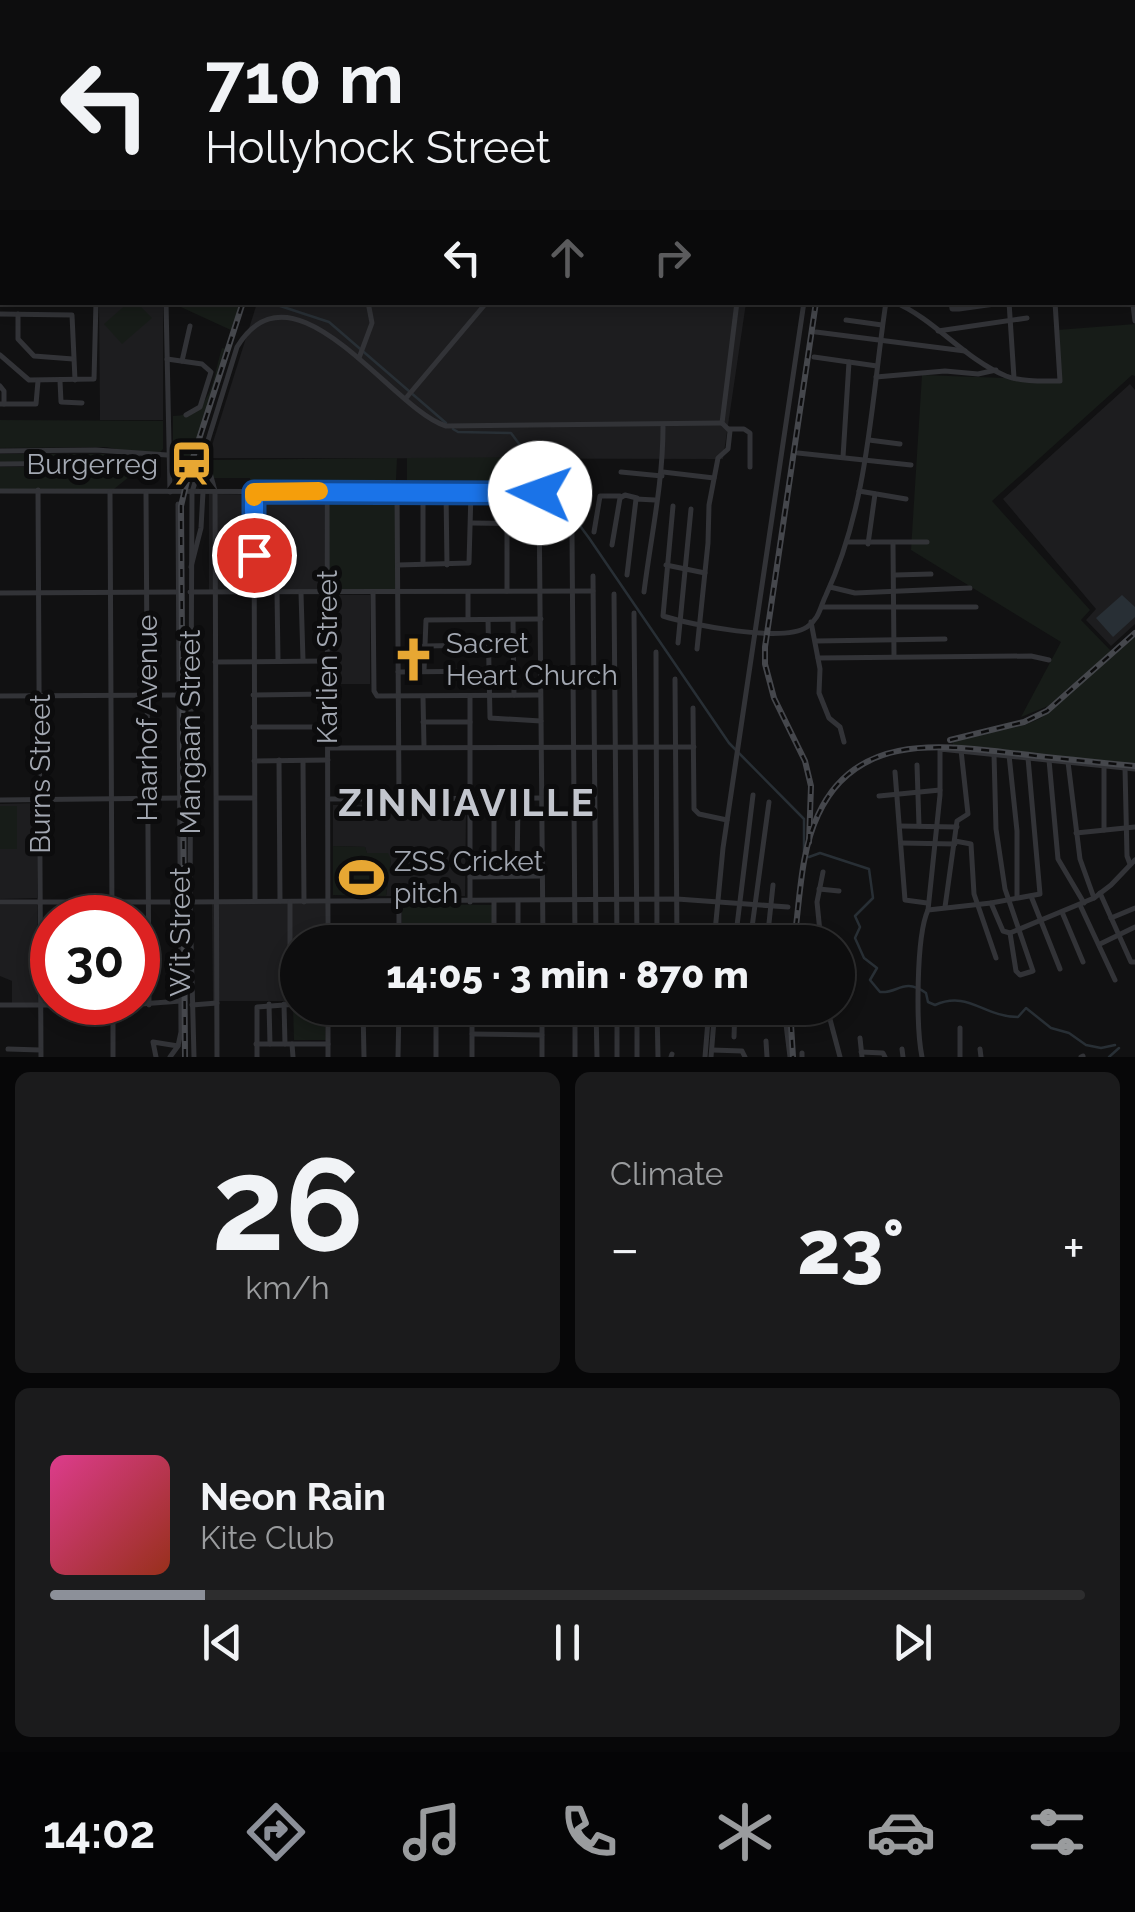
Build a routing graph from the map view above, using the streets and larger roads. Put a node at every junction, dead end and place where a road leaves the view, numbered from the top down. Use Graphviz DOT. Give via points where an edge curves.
graph roads {
  1 [pos="96,305"];
  2 [pos="166,305"];
  3 [pos="369,305"];
  4 [pos="485,305"];
  5 [pos="737,305"];
  6 [pos="804,305"];
  7 [pos="886,305"];
  8 [pos="900,305"];
  9 [pos="951,305"];
  10 [pos="988,305"];
  11 [pos="1009,305"];
  12 [pos="1055,305"];
  13 [pos="0,314"];
  14 [pos="18,314"];
  15 [pos="1028,318"];
  16 [pos="1011,319"];
  17 [pos="846,320"];
  18 [pos="883,325"];
  19 [pos="190,326"];
  20 [pos="938,331"];
  21 [pos="816,332"];
  22 [pos="880,341"];
  23 [pos="965,351"];
  24 [pos="0,355"];
  25 [pos="814,357"];
  26 [pos="74,358"];
  27 [pos="359,358"];
  28 [pos="167,359"];
  29 [pos="182,360"];
  30 [pos="849,362"];
  31 [pos="877,366"];
  32 [pos="996,370"];
  33 [pos="876,377"];
  34 [pos="1014,378"];
  35 [pos="38,380"];
  36 [pos="60,380"];
  37 [pos="75,380"];
  38 [pos="0,386"];
  39 [pos="406,398"];
  40 [pos="82,403"];
  41 [pos="2,404"];
  42 [pos="186,415"];
  43 [pos="722,423"];
  44 [pos="663,425"];
  45 [pos="729,429"];
  46 [pos="869,440"];
  47 [pos="900,444"];
  48 [pos="0,451"];
  49 [pos="204,452"];
  50 [pos="798,453"];
  51 [pos="156,455"];
  52 [pos="168,455"];
  53 [pos="140,456"];
  54 [pos="843,457"];
  55 [pos="865,460"];
  56 [pos="0,464"];
  57 [pos="911,466"];
  58 [pos="750,467"];
  59 [pos="168,468"];
  60 [pos="621,472"];
  61 [pos="663,474"];
  62 [pos="714,478"];
  63 [pos="0,490"];
  64 [pos="38,490"];
  65 [pos="214,491"];
  66 [pos="326,491"];
  67 [pos="398,491"];
  68 [pos="423,491"];
  69 [pos="446,491"];
  70 [pos="471,491"];
  71 [pos="860,491"];
  72 [pos="110,492"];
  73 [pos="146,492"];
  74 [pos="170,492"];
  75 [pos="192,492"];
  76 [pos="203,492"];
  77 [pos="254,492"];
  78 [pos="875,494"];
  79 [pos="622,496"];
  80 [pos="637,498"];
  81 [pos="657,498"];
  82 [pos="906,499"];
  83 [pos="178,504"];
  84 [pos="673,506"];
  85 [pos="691,510"];
  86 [pos="472,523"];
  87 [pos="507,524"];
  88 [pos="541,524"];
  89 [pos="572,532"];
  90 [pos="594,532"];
  91 [pos="848,542"];
  92 [pos="927,542"];
  93 [pos="868,544"];
  94 [pos="893,544"];
  95 [pos="612,545"];
  96 [pos="398,564"];
  97 [pos="423,564"];
  98 [pos="447,565"];
  99 [pos="666,565"];
  100 [pos="190,569"];
  101 [pos="686,570"];
  102 [pos="704,573"];
  103 [pos="931,574"];
  104 [pos="894,575"];
  105 [pos="594,576"];
  106 [pos="627,576"];
  107 [pos="830,587"];
  108 [pos="970,588"];
  109 [pos="593,591"];
  110 [pos="39,592"];
  111 [pos="110,592"];
  112 [pos="147,592"];
  113 [pos="179,592"];
  114 [pos="190,592"];
  115 [pos="507,592"];
  116 [pos="541,592"];
  117 [pos="572,592"];
  118 [pos="644,592"];
  119 [pos="895,592"];
  120 [pos="0,593"];
  121 [pos="215,593"];
  122 [pos="254,593"];
  123 [pos="277,593"];
  124 [pos="302,593"];
  125 [pos="327,593"];
  126 [pos="373,593"];
  127 [pos="398,593"];
  128 [pos="468,593"];
  129 [pos="614,594"];
  130 [pos="822,607"];
  131 [pos="895,607"];
  132 [pos="976,607"];
  133 [pos="634,613"];
  134 [pos="468,619"];
  135 [pos="488,620"];
  136 [pos="513,620"];
  137 [pos="541,620"];
  138 [pos="679,621"];
  139 [pos="812,622"];
  140 [pos="699,626"];
  141 [pos="755,631"];
  142 [pos="945,639"];
  143 [pos="895,640"];
  144 [pos="816,641"];
  145 [pos="678,643"];
  146 [pos="488,645"];
  147 [pos="424,646"];
  148 [pos="696,650"];
  149 [pos="656,652"];
  150 [pos="894,656"];
  151 [pos="818,658"];
  152 [pos="1049,660"];
  153 [pos="278,661"];
  154 [pos="303,661"];
  155 [pos="327,661"];
  156 [pos="215,662"];
  157 [pos="253,662"];
  158 [pos="488,671"];
  159 [pos="398,672"];
  160 [pos="424,672"];
  161 [pos="675,679"];
  162 [pos="253,694"];
  163 [pos="327,694"];
  164 [pos="40,695"];
  165 [pos="111,695"];
  166 [pos="147,695"];
  167 [pos="179,695"];
  168 [pos="514,695"];
  169 [pos="541,695"];
  170 [pos="0,696"];
  171 [pos="398,696"];
  172 [pos="423,696"];
  173 [pos="470,696"];
  174 [pos="488,696"];
  175 [pos="693,708"];
  176 [pos="541,721"];
  177 [pos="424,722"];
  178 [pos="470,722"];
  179 [pos="254,726"];
  180 [pos="328,727"];
  181 [pos="844,742"];
  182 [pos="470,746"];
  183 [pos="654,746"];
  184 [pos="398,747"];
  185 [pos="424,747"];
  186 [pos="541,747"];
  187 [pos="635,747"];
  188 [pos="676,747"];
  189 [pos="694,747"];
  190 [pos="328,748"];
  191 [pos="574,748"];
  192 [pos="595,748"];
  193 [pos="614,748"];
  194 [pos="961,750"];
  195 [pos="994,754"];
  196 [pos="1009,756"];
  197 [pos="1028,757"];
  198 [pos="254,760"];
  199 [pos="280,760"];
  200 [pos="328,760"];
  201 [pos="1049,760"];
  202 [pos="303,761"];
  203 [pos="1068,762"];
  204 [pos="917,765"];
  205 [pos="1104,766"];
  206 [pos="1125,768"];
  207 [pos="1135,769"];
  208 [pos="895,772"];
  209 [pos="940,790"];
  210 [pos="919,792"];
  211 [pos="899,794"];
  212 [pos="753,795"];
  213 [pos="879,796"];
  214 [pos="148,797"];
  215 [pos="112,798"];
  216 [pos="180,798"];
  217 [pos="216,798"];
  218 [pos="254,798"];
  219 [pos="470,798"];
  220 [pos="542,798"];
  221 [pos="329,799"];
  222 [pos="399,799"];
  223 [pos="494,799"];
  224 [pos="518,799"];
  225 [pos="0,800"];
  226 [pos="40,800"];
  227 [pos="769,802"];
  228 [pos="727,820"];
  229 [pos="900,826"];
  230 [pos="920,826"];
  231 [pos="936,826"];
  232 [pos="957,827"];
  233 [pos="1135,827"];
  234 [pos="1126,828"];
  235 [pos="1104,830"];
  236 [pos="1076,833"];
  237 [pos="934,842"];
  238 [pos="901,843"];
  239 [pos="955,843"];
  240 [pos="1133,862"];
  241 [pos="823,872"];
  242 [pos="494,876"];
  243 [pos="517,876"];
  244 [pos="542,876"];
  245 [pos="470,877"];
  246 [pos="773,885"];
  247 [pos="819,888"];
  248 [pos="838,890"];
  249 [pos="40,895"];
  250 [pos="112,895"];
  251 [pos="148,895"];
  252 [pos="1032,896"];
  253 [pos="1097,896"];
  254 [pos="1017,898"];
  255 [pos="678,899"];
  256 [pos="1008,899"];
  257 [pos="575,900"];
  258 [pos="596,900"];
  259 [pos="617,900"];
  260 [pos="636,900"];
  261 [pos="657,900"];
  262 [pos="216,901"];
  263 [pos="280,901"];
  264 [pos="542,901"];
  265 [pos="717,901"];
  266 [pos="0,902"];
  267 [pos="30,902"];
  268 [pos="160,902"];
  269 [pos="181,902"];
  270 [pos="190,902"];
  271 [pos="255,902"];
  272 [pos="290,902"];
  273 [pos="304,902"];
  274 [pos="328,902"];
  275 [pos="399,902"];
  276 [pos="470,902"];
  277 [pos="494,902"];
  278 [pos="518,902"];
  279 [pos="738,902"];
  280 [pos="992,903"];
  281 [pos="754,904"];
  282 [pos="1082,904"];
  283 [pos="770,905"];
  284 [pos="927,906"];
  285 [pos="977,906"];
  286 [pos="788,907"];
  287 [pos="945,907"];
  288 [pos="1135,908"];
  289 [pos="1062,912"];
  290 [pos="1111,918"];
  291 [pos="1040,920"];
  292 [pos="290,925"];
  293 [pos="328,925"];
  294 [pos="399,925"];
  295 [pos="494,925"];
  296 [pos="518,925"];
  297 [pos="542,925"];
  298 [pos="575,925"];
  299 [pos="596,925"];
  300 [pos="617,925"];
  301 [pos="636,925"];
  302 [pos="657,925"];
  303 [pos="677,925"];
  304 [pos="715,925"];
  305 [pos="736,925"];
  306 [pos="752,925"];
  307 [pos="768,925"];
  308 [pos="820,925"];
  309 [pos="1135,927"];
  310 [pos="1020,928"];
  311 [pos="1010,933"];
  312 [pos="1119,934"];
  313 [pos="1100,944"];
  314 [pos="996,958"];
  315 [pos="1084,962"];
  316 [pos="1135,962"];
  317 [pos="1060,969"];
  318 [pos="1115,980"];
  319 [pos="181,1001"];
  320 [pos="160,1003"];
  321 [pos="217,1003"];
  322 [pos="0,1004"];
  323 [pos="30,1004"];
  324 [pos="265,1004"];
  325 [pos="280,1004"];
  326 [pos="192,1005"];
  327 [pos="41,1025"];
  328 [pos="112,1025"];
  329 [pos="290,1025"];
  330 [pos="328,1025"];
  331 [pos="363,1025"];
  332 [pos="398,1025"];
  333 [pos="436,1025"];
  334 [pos="472,1025"];
  335 [pos="542,1025"];
  336 [pos="575,1025"];
  337 [pos="596,1025"];
  338 [pos="617,1025"];
  339 [pos="637,1025"];
  340 [pos="657,1025"];
  341 [pos="711,1025"];
  342 [pos="734,1025"];
  343 [pos="786,1025"];
  344 [pos="832,1025"];
  345 [pos="960,1028"];
  346 [pos="472,1034"];
  347 [pos="542,1035"];
  348 [pos="734,1037"];
  349 [pos="860,1038"];
  350 [pos="766,1040"];
  351 [pos="256,1044"];
  352 [pos="270,1044"];
  353 [pos="289,1044"];
  354 [pos="328,1044"];
  355 [pos="178,1046"];
  356 [pos="8,1049"];
  357 [pos="42,1053"];
  358 [pos="709,1055"];
  359 [pos="861,1055"];
  360 [pos="113,1057"];
  361 [pos="156,1057"];
  362 [pos="170,1057"];
  363 [pos="194,1057"];
  364 [pos="217,1057"];
  365 [pos="256,1057"];
  366 [pos="292,1057"];
  367 [pos="328,1057"];
  368 [pos="364,1057"];
  369 [pos="398,1057"];
  370 [pos="436,1057"];
  371 [pos="472,1057"];
  372 [pos="542,1057"];
  373 [pos="576,1057"];
  374 [pos="596,1057"];
  375 [pos="617,1057"];
  376 [pos="637,1057"];
  377 [pos="658,1057"];
  378 [pos="745,1057"];
  379 [pos="766,1057"];
  380 [pos="790,1057"];
  381 [pos="840,1057"];
  382 [pos="885,1057"];
  383 [pos="922,1057"];
  384 [pos="960,1057"];
  1 -- 37 [label="street" via="96,376"];
  2 -- 28 [label="street"];
  3 -- 27 [label="street" via="372,323"];
  4 -- 39 [label="street"];
  5 -- 43 [label="street"];
  6 -- 141 [label="street"];
  7 -- 18 [label="street"];
  8 -- 20 [label="street"];
  9 -- 10 [label="street"];
  11 -- 16 [label="street"];
  12 -- 34 [label="street" via="1060,381"];
  13 -- 14 [label="street"];
  14 -- 26 [label="street" via="18,338 36,357"];
  14 -- 26 [label="street" via="72,316"];
  15 -- 16 [label="street"];
  16 -- 20 [label="street"];
  16 -- 34 [label="street"];
  17 -- 18 [label="street"];
  18 -- 22 [label="street"];
  19 -- 29 [label="street"];
  20 -- 23 [label="street"];
  21 -- 22 [label="street"];
  22 -- 23 [label="street"];
  22 -- 31 [label="street"];
  23 -- 32 [label="street"];
  24 -- 35 [label="street" via="26,379"];
  25 -- 30 [label="street"];
  26 -- 37 [label="street"];
  27 -- 39 [label="street, Mangaan Street"];
  27 -- 49 [label="street, Mangaan Street" via="301,320 259,324 237,347"];
  28 -- 29 [label="street"];
  28 -- 52 [label="street"];
  29 -- 42 [label="street" via="204,365 212,375 200,407"];
  30 -- 31 [label="street"];
  30 -- 54 [label="street"];
  31 -- 33 [label="street"];
  32 -- 33 [label="street"];
  32 -- 34 [label="street"];
  33 -- 46 [label="street"];
  35 -- 36 [label="street"];
  35 -- 41 [label="street" via="36,404"];
  36 -- 37 [label="street"];
  36 -- 40 [label="street" via="61,402"];
  38 -- 41 [label="street"];
  39 -- 44 [label="street, Mangaan Street" via="446,426"];
  43 -- 44 [label="street, Mangaan Street"];
  43 -- 45 [label="street"];
  44 -- 61 [label="street"];
  45 -- 58 [label="street" via="750,433"];
  45 -- 62 [label="street"];
  46 -- 47 [label="street"];
  46 -- 55 [label="street"];
  48 -- 53 [label="street"];
  49 -- 65 [label="street"];
  49 -- 75 [label="street, Mangaan Street"];
  50 -- 54 [label="street"];
  51 -- 52 [label="street"];
  51 -- 53 [label="street"];
  51 -- 59 [label="street"];
  52 -- 59 [label="street"];
  53 -- 56 [label="street"];
  54 -- 55 [label="street"];
  55 -- 57 [label="street"];
  55 -- 71 [label="street"];
  59 -- 74 [label="street"];
  60 -- 61 [label="street"];
  61 -- 62 [label="street"];
  61 -- 81 [label="street"];
  62 -- 102 [label="street"];
  63 -- 64 [label="street"];
  64 -- 72 [label="street"];
  64 -- 110 [label="street, Burns Street"];
  65 -- 76 [label="street"];
  65 -- 77 [label="street"];
  65 -- 121 [label="street"];
  66 -- 67 [label="street"];
  66 -- 77 [label="street"];
  66 -- 125 [label="street, Karlien Street"];
  67 -- 68 [label="street"];
  67 -- 96 [label="street"];
  68 -- 69 [label="street"];
  68 -- 97 [label="street"];
  69 -- 70 [label="street"];
  69 -- 98 [label="street"];
  70 -- 86 [label="street"];
  70 -- 88 [label="street" via="539,492"];
  71 -- 78 [label="street"];
  71 -- 91 [label="street"];
  72 -- 73 [label="street"];
  72 -- 111 [label="street"];
  73 -- 74 [label="street"];
  73 -- 112 [label="street, Haarhof Avenue"];
  74 -- 75 [label="street"];
  75 -- 76 [label="street"];
  75 -- 100 [label="street, Mangaan Street"];
  76 -- 100 [label="street"];
  77 -- 122 [label="street"];
  78 -- 82 [label="street"];
  78 -- 93 [label="street"];
  79 -- 80 [label="street"];
  79 -- 90 [label="street" via="600,496"];
  79 -- 95 [label="street"];
  80 -- 81 [label="street"];
  80 -- 106 [label="street"];
  81 -- 118 [label="street"];
  83 -- 113 [label="street, Wit Street"];
  84 -- 99 [label="street"];
  85 -- 101 [label="street"];
  86 -- 87 [label="street"];
  86 -- 98 [label="street" via="469,563"];
  87 -- 88 [label="street"];
  87 -- 115 [label="street"];
  88 -- 116 [label="street"];
  89 -- 117 [label="street"];
  91 -- 93 [label="street"];
  91 -- 107 [label="street"];
  92 -- 94 [label="street"];
  93 -- 94 [label="street"];
  94 -- 104 [label="street"];
  96 -- 97 [label="street"];
  96 -- 127 [label="street"];
  97 -- 98 [label="street"];
  99 -- 101 [label="street"];
  99 -- 138 [label="street" via="662,615"];
  100 -- 114 [label="street, Mangaan Street"];
  101 -- 102 [label="street"];
  101 -- 138 [label="street"];
  102 -- 140 [label="street"];
  103 -- 104 [label="street"];
  104 -- 119 [label="street"];
  105 -- 109 [label="street"];
  107 -- 119 [label="street"];
  107 -- 130 [label="street"];
  108 -- 119 [label="street"];
  109 -- 117 [label="street"];
  109 -- 192 [label="street"];
  110 -- 111 [label="street"];
  110 -- 120 [label="street"];
  110 -- 164 [label="street, Burns Street"];
  111 -- 112 [label="street"];
  111 -- 165 [label="street"];
  112 -- 113 [label="street"];
  112 -- 166 [label="street, Haarhof Avenue"];
  113 -- 167 [label="street, Wit Street"];
  114 -- 121 [label="street"];
  114 -- 270 [label="street, Mangaan Street"];
  115 -- 116 [label="street"];
  115 -- 128 [label="street"];
  116 -- 117 [label="street"];
  116 -- 137 [label="street"];
  117 -- 191 [label="street"];
  119 -- 131 [label="street"];
  121 -- 122 [label="street"];
  121 -- 156 [label="street"];
  122 -- 123 [label="street"];
  122 -- 157 [label="street"];
  123 -- 124 [label="street"];
  123 -- 153 [label="street"];
  124 -- 125 [label="street"];
  124 -- 154 [label="street"];
  125 -- 126 [label="street"];
  125 -- 155 [label="street, Karlien Street"];
  126 -- 127 [label="street"];
  126 -- 171 [label="street" via="374,691"];
  127 -- 128 [label="street"];
  127 -- 159 [label="street"];
  128 -- 134 [label="street"];
  129 -- 193 [label="street"];
  130 -- 131 [label="street"];
  130 -- 139 [label="street"];
  131 -- 132 [label="street"];
  131 -- 143 [label="street"];
  133 -- 187 [label="street"];
  134 -- 135 [label="street"];
  134 -- 147 [label="street" via="424,622"];
  135 -- 136 [label="street"];
  135 -- 146 [label="street"];
  136 -- 137 [label="street"];
  136 -- 168 [label="street"];
  137 -- 169 [label="street"];
  138 -- 140 [label="street"];
  138 -- 145 [label="street"];
  139 -- 141 [label="street" via="796,631"];
  139 -- 144 [label="street"];
  140 -- 141 [label="street"];
  140 -- 148 [label="street"];
  141 -- 228 [label="street"];
  142 -- 143 [label="street"];
  143 -- 144 [label="street"];
  143 -- 150 [label="street"];
  144 -- 151 [label="street"];
  146 -- 147 [label="street"];
  146 -- 158 [label="street"];
  147 -- 160 [label="street"];
  149 -- 183 [label="street"];
  150 -- 151 [label="street"];
  150 -- 152 [label="street"];
  151 -- 181 [label="street" via="819,693"];
  153 -- 154 [label="street"];
  153 -- 157 [label="street"];
  154 -- 155 [label="street"];
  155 -- 163 [label="street, Karlien Street"];
  156 -- 157 [label="street"];
  156 -- 217 [label="street"];
  157 -- 162 [label="street"];
  158 -- 160 [label="street"];
  158 -- 174 [label="street"];
  159 -- 160 [label="street"];
  159 -- 171 [label="street"];
  161 -- 188 [label="street"];
  162 -- 163 [label="street"];
  162 -- 179 [label="street"];
  163 -- 180 [label="street, Karlien Street"];
  164 -- 165 [label="street"];
  164 -- 170 [label="street"];
  164 -- 226 [label="street, Burns Street"];
  165 -- 166 [label="street"];
  165 -- 215 [label="street"];
  166 -- 167 [label="street"];
  166 -- 214 [label="street, Haarhof Avenue"];
  167 -- 216 [label="street, Wit Street"];
  168 -- 169 [label="street"];
  168 -- 174 [label="street"];
  169 -- 176 [label="street"];
  171 -- 172 [label="street"];
  171 -- 184 [label="street"];
  172 -- 173 [label="street"];
  172 -- 177 [label="street"];
  173 -- 174 [label="street"];
  173 -- 178 [label="street"];
  174 -- 176 [label="street" via="492,720"];
  175 -- 189 [label="street"];
  176 -- 186 [label="street"];
  177 -- 178 [label="street"];
  177 -- 185 [label="street"];
  178 -- 182 [label="street"];
  179 -- 180 [label="street"];
  179 -- 198 [label="street"];
  180 -- 190 [label="street, Karlien Street"];
  182 -- 185 [label="street"];
  182 -- 186 [label="street"];
  182 -- 219 [label="street"];
  183 -- 187 [label="street"];
  183 -- 188 [label="street"];
  183 -- 261 [label="street"];
  184 -- 185 [label="street"];
  184 -- 190 [label="street"];
  184 -- 222 [label="street"];
  186 -- 191 [label="street"];
  186 -- 220 [label="street"];
  187 -- 193 [label="street"];
  187 -- 260 [label="street"];
  188 -- 189 [label="street"];
  188 -- 255 [label="street"];
  189 -- 228 [label="street" via="695,811"];
  190 -- 200 [label="street, Karlien Street"];
  191 -- 192 [label="street"];
  191 -- 257 [label="street"];
  192 -- 193 [label="street"];
  192 -- 258 [label="street"];
  193 -- 259 [label="street"];
  194 -- 195 [label="street"];
  194 -- 209 [label="street" via="938,751"];
  194 -- 232 [label="street" via="968,814"];
  195 -- 196 [label="street"];
  195 -- 256 [label="street" via="998,853"];
  196 -- 197 [label="street"];
  196 -- 254 [label="street"];
  197 -- 201 [label="street"];
  197 -- 252 [label="street" via="1040,894"];
  198 -- 199 [label="street"];
  198 -- 218 [label="street"];
  199 -- 202 [label="street"];
  199 -- 263 [label="street"];
  200 -- 202 [label="street"];
  200 -- 221 [label="street, Karlien Street"];
  201 -- 203 [label="street"];
  201 -- 282 [label="street" via="1058,858"];
  202 -- 273 [label="street"];
  203 -- 205 [label="street"];
  203 -- 236 [label="street"];
  204 -- 210 [label="street"];
  205 -- 206 [label="street"];
  205 -- 235 [label="street"];
  206 -- 207 [label="street"];
  206 -- 234 [label="street"];
  208 -- 211 [label="street"];
  209 -- 210 [label="street"];
  209 -- 231 [label="street"];
  210 -- 211 [label="street"];
  210 -- 230 [label="street"];
  211 -- 213 [label="street"];
  211 -- 229 [label="street"];
  212 -- 279 [label="street"];
  214 -- 215 [label="street"];
  214 -- 216 [label="street"];
  214 -- 251 [label="street, Haarhof Avenue"];
  215 -- 226 [label="street"];
  215 -- 250 [label="street"];
  216 -- 269 [label="street, Wit Street"];
  217 -- 218 [label="street"];
  217 -- 262 [label="street"];
  218 -- 271 [label="street"];
  219 -- 222 [label="street"];
  219 -- 223 [label="street"];
  219 -- 245 [label="street"];
  220 -- 224 [label="street"];
  220 -- 244 [label="street"];
  221 -- 222 [label="street"];
  221 -- 274 [label="street, Karlien Street"];
  223 -- 224 [label="street"];
  223 -- 242 [label="street"];
  224 -- 243 [label="street"];
  225 -- 226 [label="street"];
  226 -- 249 [label="street, Burns Street"];
  227 -- 281 [label="street"];
  228 -- 265 [label="street"];
  229 -- 230 [label="street"];
  229 -- 238 [label="street"];
  230 -- 231 [label="street"];
  231 -- 232 [label="street"];
  231 -- 237 [label="street"];
  232 -- 239 [label="street"];
  233 -- 234 [label="street"];
  234 -- 235 [label="street"];
  234 -- 240 [label="street"];
  235 -- 236 [label="street"];
  236 -- 253 [label="street" via="1083,874"];
  237 -- 238 [label="street"];
  237 -- 239 [label="street"];
  237 -- 284 [label="street"];
  238 -- 284 [label="street" via="905,900"];
  239 -- 285 [label="street" via="971,844"];
  239 -- 287 [label="street"];
  240 -- 253 [label="street"];
  241 -- 247 [label="street"];
  242 -- 243 [label="street"];
  242 -- 245 [label="street"];
  243 -- 244 [label="street"];
  244 -- 264 [label="street"];
  245 -- 276 [label="street"];
  246 -- 283 [label="street"];
  247 -- 248 [label="street"];
  247 -- 308 [label="street"];
  252 -- 254 [label="street"];
  252 -- 291 [label="street"];
  253 -- 282 [label="street"];
  253 -- 290 [label="street"];
  254 -- 256 [label="street"];
  255 -- 261 [label="street"];
  255 -- 265 [label="street"];
  255 -- 303 [label="street"];
  256 -- 280 [label="street"];
  256 -- 310 [label="street"];
  257 -- 258 [label="street"];
  257 -- 264 [label="street"];
  257 -- 298 [label="street"];
  258 -- 259 [label="street"];
  258 -- 299 [label="street"];
  259 -- 260 [label="street"];
  259 -- 300 [label="street"];
  260 -- 261 [label="street"];
  260 -- 301 [label="street"];
  261 -- 302 [label="street"];
  262 -- 270 [label="street"];
  262 -- 271 [label="street"];
  262 -- 321 [label="street"];
  263 -- 271 [label="street"];
  263 -- 272 [label="street"];
  264 -- 278 [label="street"];
  264 -- 297 [label="street"];
  265 -- 279 [label="street"];
  265 -- 304 [label="street"];
  266 -- 267 [label="street"];
  268 -- 269 [label="street"];
  269 -- 319 [label="street, Wit Street"];
  270 -- 326 [label="street, Mangaan Street"];
  272 -- 273 [label="street"];
  272 -- 292 [label="street"];
  273 -- 274 [label="street"];
  274 -- 275 [label="street"];
  274 -- 293 [label="street, Karlien Street"];
  275 -- 276 [label="street"];
  275 -- 294 [label="street"];
  276 -- 277 [label="street"];
  277 -- 278 [label="street"];
  277 -- 295 [label="street"];
  278 -- 296 [label="street"];
  279 -- 281 [label="street"];
  279 -- 305 [label="street"];
  280 -- 285 [label="street"];
  280 -- 311 [label="street"];
  281 -- 283 [label="street"];
  281 -- 306 [label="street"];
  282 -- 289 [label="street"];
  282 -- 313 [label="street"];
  283 -- 286 [label="street"];
  283 -- 307 [label="street"];
  284 -- 287 [label="street"];
  284 -- 383 [label="street"];
  285 -- 287 [label="street"];
  285 -- 314 [label="street"];
  288 -- 290 [label="street"];
  289 -- 291 [label="street"];
  289 -- 315 [label="street"];
  290 -- 312 [label="street"];
  291 -- 310 [label="street"];
  291 -- 317 [label="street"];
  309 -- 312 [label="street"];
  310 -- 311 [label="street"];
  310 -- 311 [label="street" via="1033,971 1016,971"];
  312 -- 313 [label="street"];
  312 -- 316 [label="street"];
  313 -- 318 [label="street"];
  319 -- 320 [label="street"];
  319 -- 355 [label="street, Wit Street"];
  321 -- 326 [label="street"];
  321 -- 364 [label="street"];
  322 -- 323 [label="street"];
  324 -- 325 [label="street"];
  324 -- 351 [label="street" via="256,1010"];
  324 -- 352 [label="street"];
  326 -- 363 [label="street, Mangaan Street"];
  327 -- 357 [label="street, Burns Street"];
  328 -- 360 [label="street"];
  329 -- 353 [label="street"];
  330 -- 354 [label="street"];
  331 -- 368 [label="street"];
  332 -- 369 [label="street"];
  333 -- 370 [label="street"];
  334 -- 346 [label="street"];
  335 -- 347 [label="street"];
  336 -- 373 [label="street"];
  337 -- 374 [label="street"];
  338 -- 375 [label="street"];
  339 -- 376 [label="street"];
  340 -- 377 [label="street"];
  341 -- 358 [label="street"];
  342 -- 348 [label="street"];
  343 -- 380 [label="street"];
  344 -- 381 [label="street"];
  345 -- 384 [label="street"];
  346 -- 347 [label="street"];
  346 -- 371 [label="street"];
  347 -- 372 [label="street"];
  349 -- 359 [label="street"];
  350 -- 379 [label="street"];
  351 -- 352 [label="street"];
  351 -- 365 [label="street"];
  352 -- 353 [label="street"];
  353 -- 354 [label="street"];
  353 -- 366 [label="street"];
  354 -- 367 [label="street"];
  355 -- 361 [label="street" via="153,1042"];
  355 -- 362 [label="street"];
  356 -- 357 [label="street"];
  358 -- 378 [label="street" via="742,1051"];
  359 -- 382 [label="street"];
}
